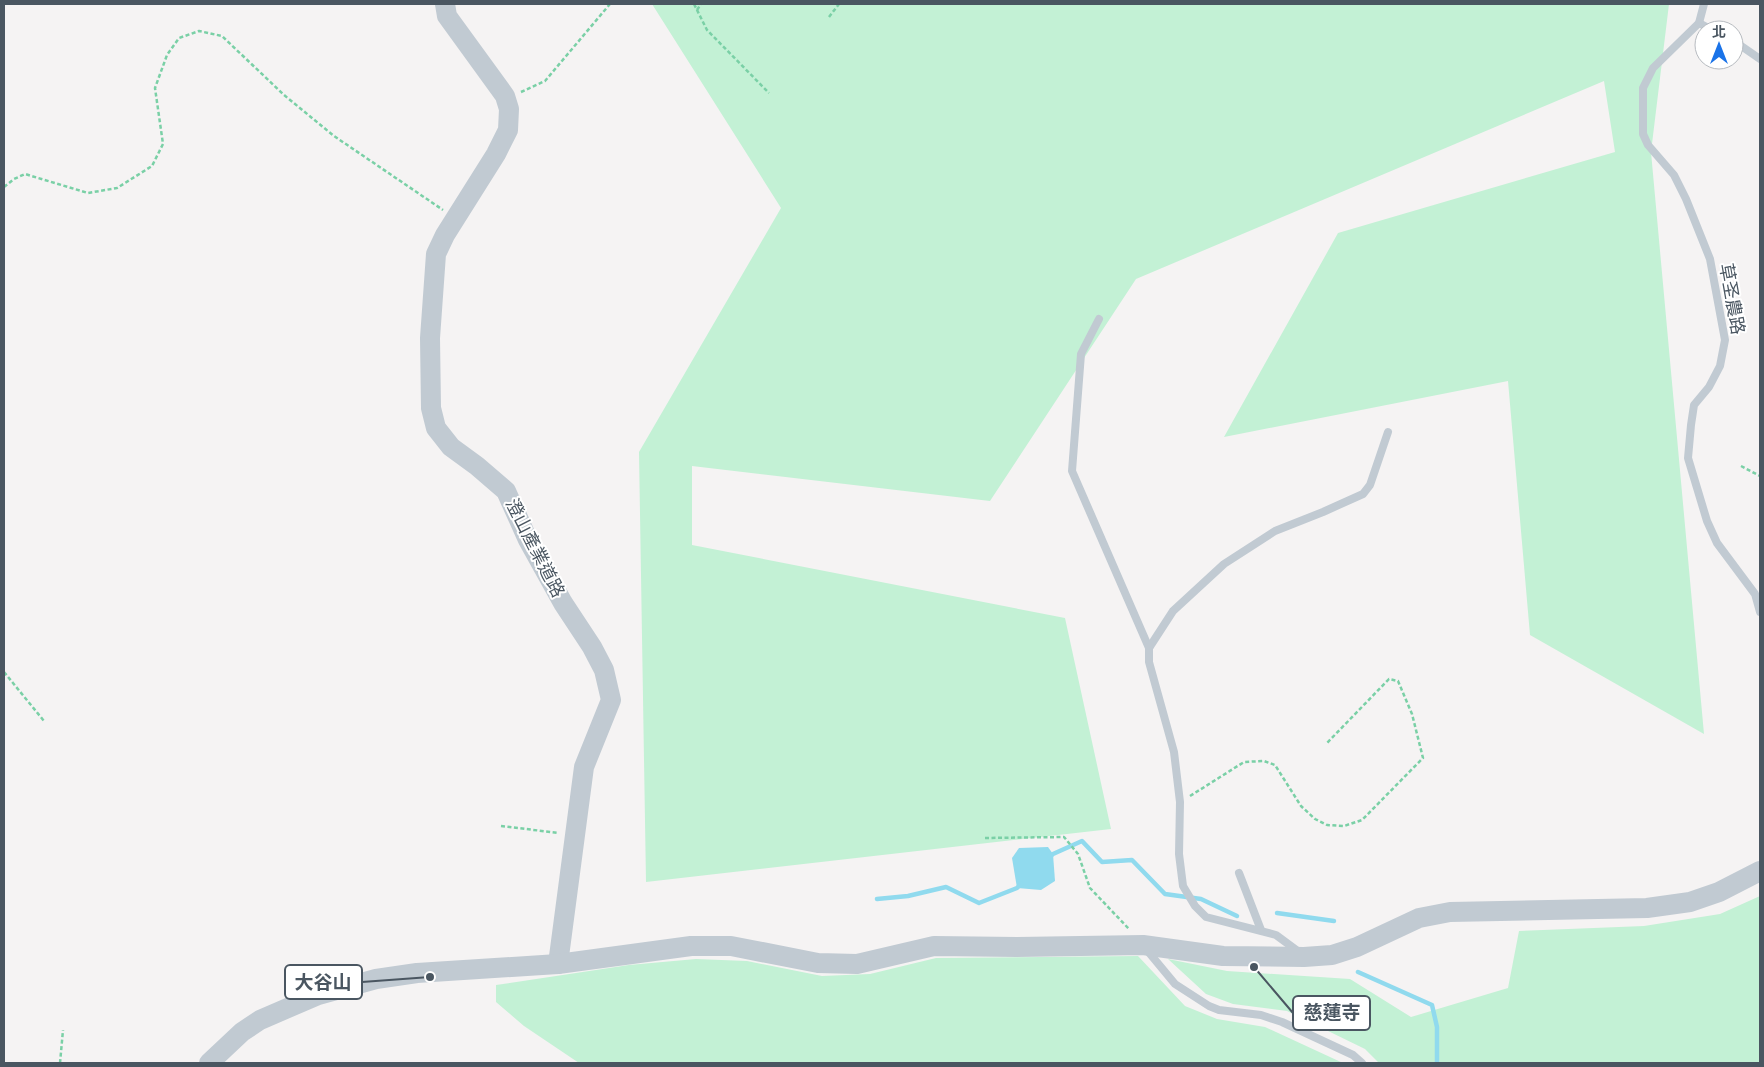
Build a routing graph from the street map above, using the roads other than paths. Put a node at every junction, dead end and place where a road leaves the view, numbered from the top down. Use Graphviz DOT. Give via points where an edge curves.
graph roads {
  1 [pos="445,4"];
  2 [pos="1704,4"];
  3 [pos="1700,20"];
  4 [pos="1694,29"];
  5 [pos="1744,48"];
  6 [pos="1760,59"];
  7 [pos="1099,319"];
  8 [pos="1388,432"];
  9 [pos="1760,612"];
  10 [pos="1148,648"];
  11 [pos="1760,871"];
  12 [pos="1239,873"];
  13 [pos="1261,930"];
  14 [pos="1143,945"];
  15 [pos="1304,957"];
  16 [pos="558,964"];
  17 [pos="209,1063"];
  18 [pos="1362,1063"];
  1 -- 16 [label="street, 澄山產業道路" via="447,16 505,96 509,109 508,130 496,154 454,218 436,254 430,338 431,408 436,428 451,447 506,491 528,540 604,670 611,700 584,767"];
  2 -- 3 [label="lane"];
  4 -- 9 [label="lane, 草圣農路" via="1653,68 1643,88 1643,134 1648,145 1674,175 1710,260 1725,340 1720,366 1694,405 1688,458 1717,544 1754,594"];
  5 -- 6 [label="lane"];
  7 -- 10 [label="lane" via="1081,354 1072,470"];
  8 -- 10 [label="lane" via="1370,485 1363,494 1275,531 1224,564 1173,611"];
  10 -- 13 [label="lane" via="1174,752 1180,802 1179,854 1183,886 1206,917"];
  11 -- 15 [label="street" via="1719,892 1690,902 1647,908 1450,912 1419,918 1332,955"];
  12 -- 13 [label="lane"];
  13 -- 15 [label="lane" via="1276,935"];
  14 -- 15 [label="street" via="1223,956"];
  14 -- 16 [label="street" via="934,946 857,964 818,963 731,946 691,946"];
  14 -- 18 [label="lane" via="1175,984 1209,1006 1282,1022 1352,1055"];
  16 -- 17 [label="street" via="417,973 376,979 318,995 260,1020"];
}
